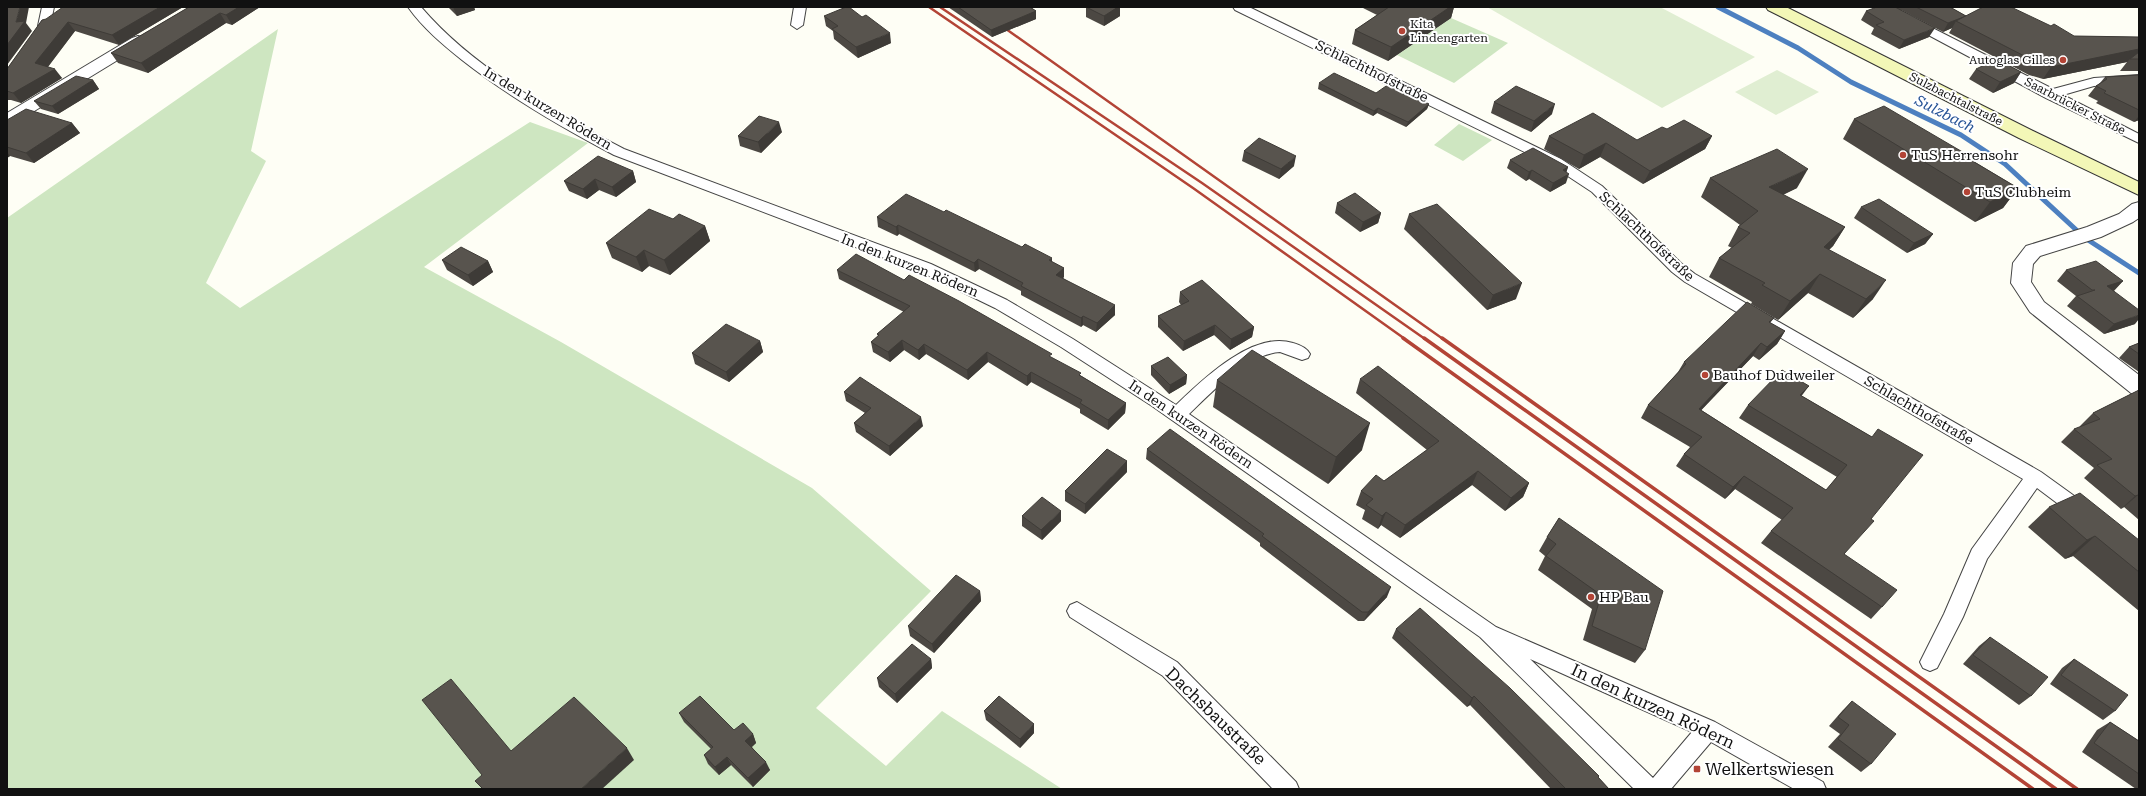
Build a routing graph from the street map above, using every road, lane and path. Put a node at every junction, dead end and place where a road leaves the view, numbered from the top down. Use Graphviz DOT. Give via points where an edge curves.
graph roads {
  1 [pos="48,7"];
  2 [pos="414,7"];
  3 [pos="800,7"];
  4 [pos="1774,7"];
  5 [pos="1882,7"];
  6 [pos="1246,8"];
  7 [pos="56,18"];
  8 [pos="797,25"];
  9 [pos="44,26"];
  10 [pos="154,32"];
  11 [pos="34,37"];
  12 [pos="2139,79"];
  13 [pos="2051,95"];
  14 [pos="7,120"];
  15 [pos="2139,140"];
  16 [pos="2139,188"];
  17 [pos="2139,208"];
  18 [pos="1302,354"];
  19 [pos="2139,387"];
  20 [pos="1177,415"];
  21 [pos="2035,477"];
  22 [pos="2096,524"];
  23 [pos="1077,611"];
  24 [pos="1487,631"];
  25 [pos="1930,662"];
  26 [pos="1708,729"];
  27 [pos="1288,789"];
  28 [pos="1649,789"];
  29 [pos="1657,789"];
  30 [pos="1816,789"];
  1 -- 9 [label="street"];
  2 -- 20 [label="street, In den kurzen Rödern" via="437,34 495,79 576,129 636,159 926,268 964,285 1067,343"];
  3 -- 8 [label="street"];
  4 -- 16 [label="main road, Sulzbachtalstraße" via="2025,134"];
  5 -- 13 [label="street, Saarbrücker Straße"];
  6 -- 21 [label="street, Schlachthofstraße" via="1556,162 1597,189 1690,278"];
  7 -- 9 [label="street"];
  9 -- 11 [label="street"];
  10 -- 14 [label="street"];
  12 -- 13 [label="street" via="2092,81 2072,85"];
  13 -- 15 [label="street, Saarbrücker Straße"];
  17 -- 19 [label="street" via="2126,218 2085,235 2033,251 2023,263 2022,283 2037,307"];
  18 -- 20 [label="street" via="1292,348 1281,346 1268,348 1241,360 1221,372"];
  20 -- 24 [label="street, In den kurzen Rödern"];
  21 -- 22 [label="street, Schlachthofstraße"];
  21 -- 25 [label="street" via="1979,555 1953,618"];
  23 -- 27 [label="street, Dachsbaustraße" via="1170,669"];
  24 -- 26 [label="street, In den kurzen Rödern"];
  24 -- 28 [label="street, In den kurzen Rödern"];
  26 -- 29 [label="street"];
  26 -- 30 [label="street, In den kurzen Rödern"];
}
